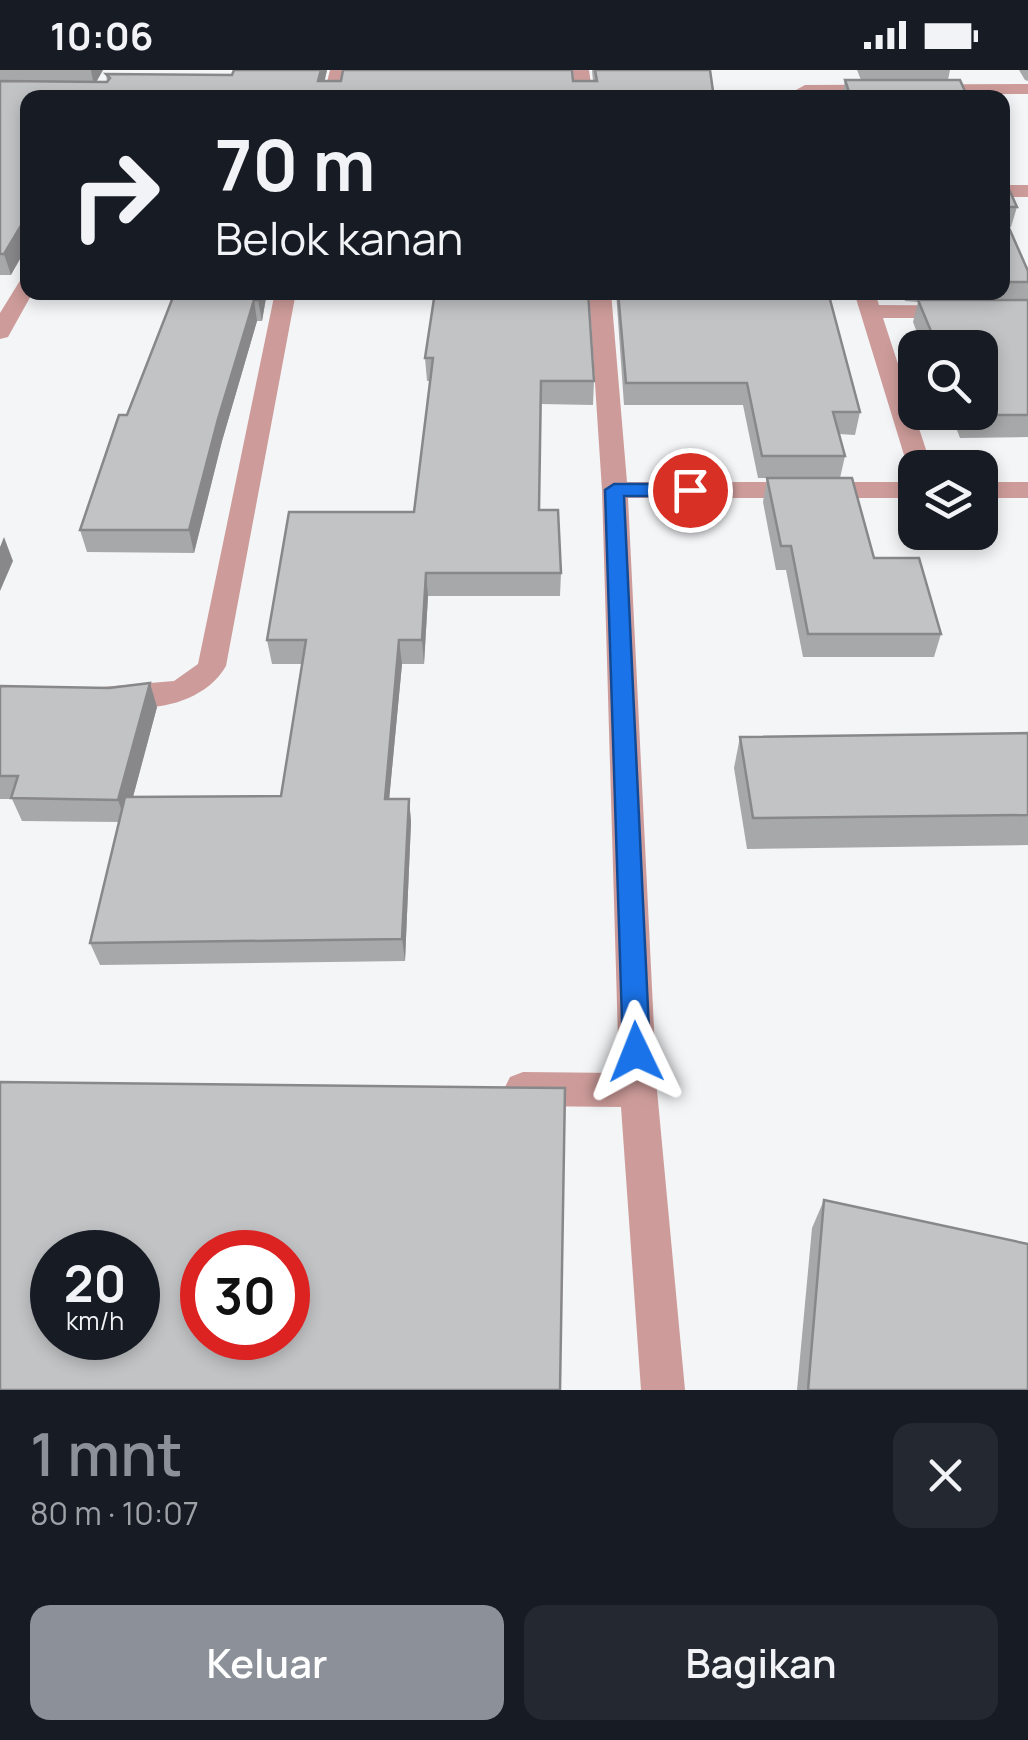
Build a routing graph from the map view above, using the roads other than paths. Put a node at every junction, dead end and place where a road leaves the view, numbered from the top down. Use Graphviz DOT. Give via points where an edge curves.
graph roads {
  1 [pos="1028,88"];
  2 [pos="954,90"];
  3 [pos="20,297"];
  4 [pos="284,300"];
  5 [pos="601,300"];
  6 [pos="866,302"];
  7 [pos="1028,312"];
  8 [pos="0,332"];
  9 [pos="914,450"];
  10 [pos="614,490"];
  11 [pos="898,490"];
  12 [pos="998,490"];
  13 [pos="1028,490"];
  14 [pos="78,695"];
  15 [pos="478,1088"];
  16 [pos="638,1090"];
  17 [pos="663,1390"];
  1 -- 2 [label="street"];
  3 -- 8 [label="street"];
  4 -- 14 [label="street" via="212,666 194,686 172,693"];
  5 -- 10 [label="street"];
  6 -- 7 [label="street"];
  6 -- 9 [label="street"];
  10 -- 11 [label="street"];
  10 -- 16 [label="street"];
  12 -- 13 [label="street"];
  15 -- 16 [label="street"];
  16 -- 17 [label="street"];
}
